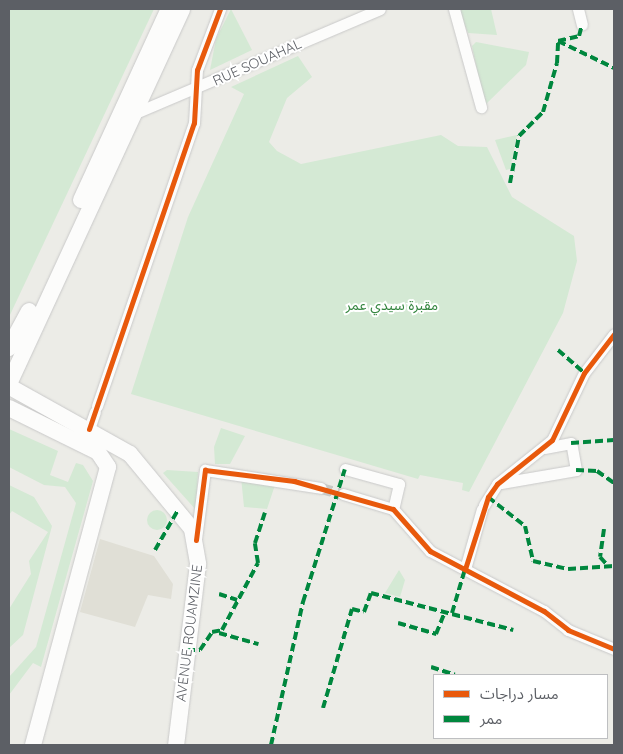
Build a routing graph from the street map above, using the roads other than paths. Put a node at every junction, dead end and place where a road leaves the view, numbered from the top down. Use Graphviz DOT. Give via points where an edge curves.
graph roads {
  1 [pos="169,9"];
  2 [pos="182,9"];
  3 [pos="220,9"];
  4 [pos="380,9"];
  5 [pos="454,9"];
  6 [pos="578,9"];
  7 [pos="582,25"];
  8 [pos="199,88"];
  9 [pos="480,107"];
  10 [pos="133,114"];
  11 [pos="22,325"];
  12 [pos="614,334"];
  13 [pos="9,338"];
  14 [pos="9,348"];
  15 [pos="9,388"];
  16 [pos="9,408"];
  17 [pos="89,429"];
  18 [pos="545,448"];
  19 [pos="130,454"];
  20 [pos="108,464"];
  21 [pos="345,469"];
  22 [pos="497,484"];
  23 [pos="321,488"];
  24 [pos="343,494"];
  25 [pos="394,509"];
  26 [pos="196,540"];
  27 [pos="465,569"];
  28 [pos="614,648"];
  29 [pos="33,745"];
  30 [pos="176,745"];
  1 -- 11 [label="main road"];
  2 -- 10 [label="main road"];
  3 -- 8 [label="street" via="197,70"];
  4 -- 8 [label="street, RUE SOUAHAL"];
  5 -- 9 [label="street"];
  6 -- 7 [label="street"];
  8 -- 10 [label="street, RUE SOUAHAL"];
  8 -- 17 [label="street" via="194,123"];
  10 -- 15 [label="main road"];
  11 -- 13 [label="main road"];
  11 -- 14 [label="main road"];
  12 -- 18 [label="street" via="584,373"];
  15 -- 17 [label="main road"];
  16 -- 20 [label="main road" via="98,452"];
  17 -- 19 [label="main road"];
  18 -- 22 [label="street"];
  18 -- 22 [label="street" via="571,443 576,470"];
  19 -- 20 [label="main road"];
  19 -- 26 [label="main road" via="154,479"];
  20 -- 29 [label="main road"];
  21 -- 25 [label="street" via="399,484"];
  22 -- 27 [label="street" via="483,507"];
  23 -- 26 [label="street" via="205,470"];
  24 -- 25 [label="street"];
  25 -- 27 [label="street" via="430,551"];
  26 -- 30 [label="main road, AVENUE ROUAMZINE" via="198,564"];
  27 -- 28 [label="street" via="544,611 568,630"];
}
